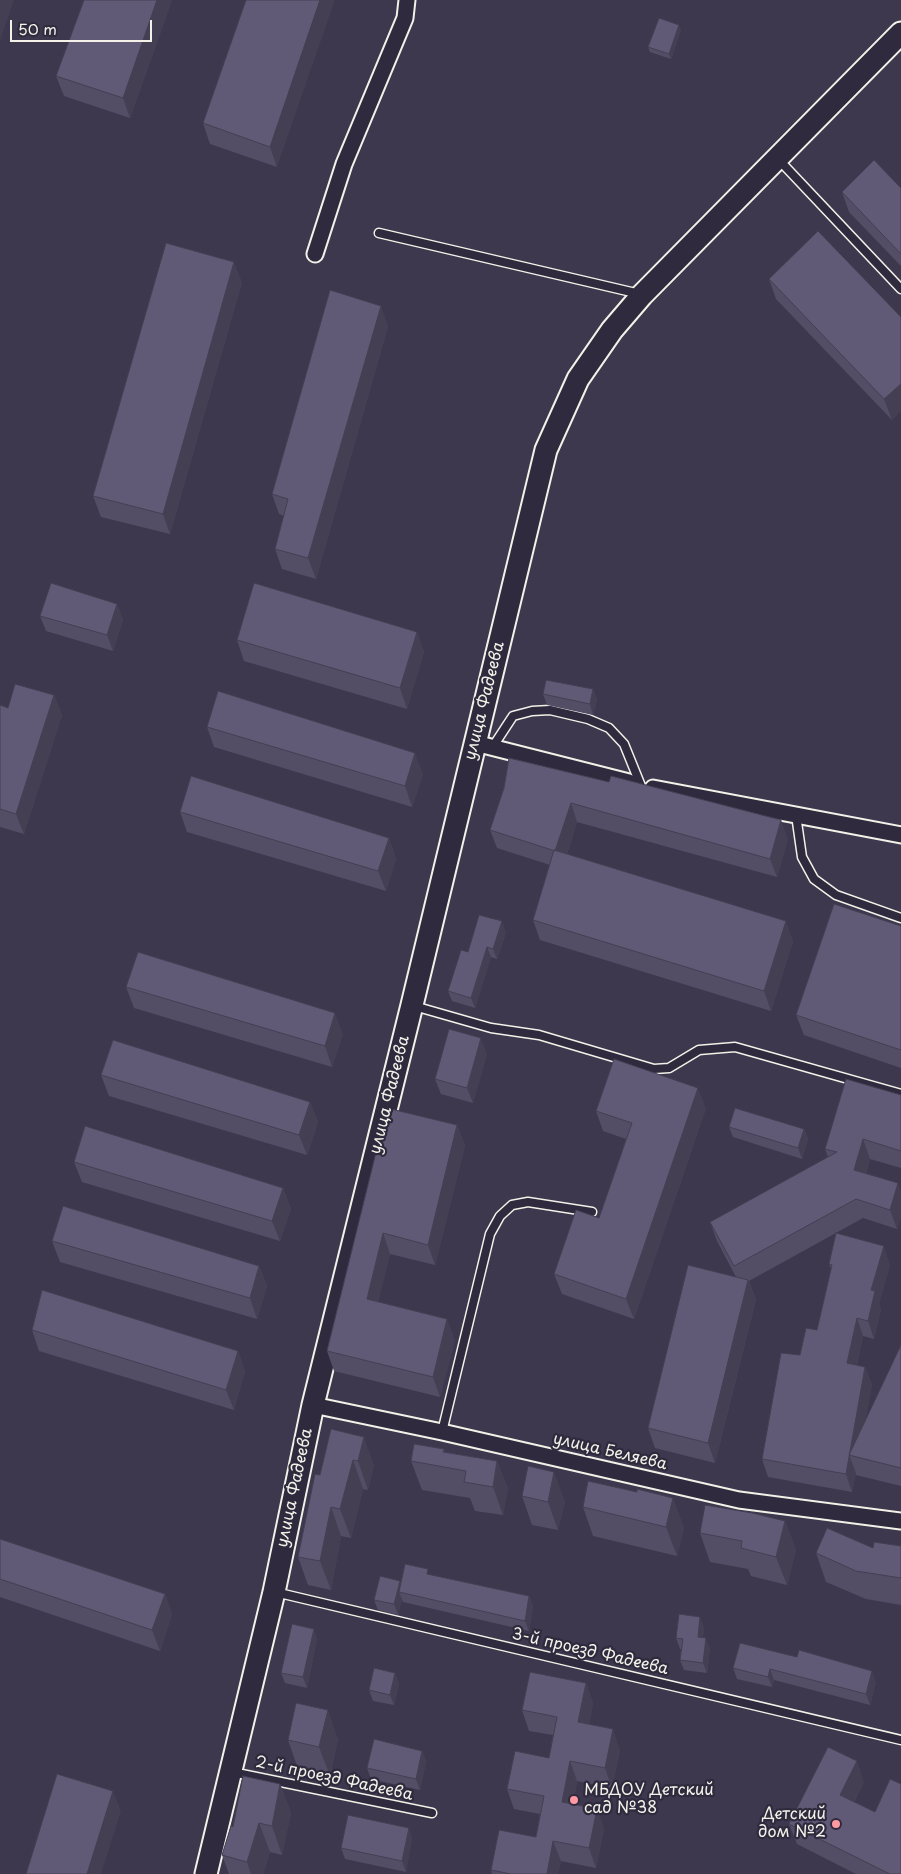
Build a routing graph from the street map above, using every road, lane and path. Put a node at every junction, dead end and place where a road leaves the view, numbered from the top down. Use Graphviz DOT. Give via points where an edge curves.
graph roads {
  1 [pos="407,0"];
  2 [pos="901,33"];
  3 [pos="777,158"];
  4 [pos="379,233"];
  5 [pos="315,254"];
  6 [pos="901,289"];
  7 [pos="642,295"];
  8 [pos="484,746"];
  9 [pos="641,786"];
  10 [pos="796,815"];
  11 [pos="901,835"];
  12 [pos="901,918"];
  13 [pos="412,1006"];
  14 [pos="901,1094"];
  15 [pos="592,1212"];
  16 [pos="313,1405"];
  17 [pos="442,1432"];
  18 [pos="901,1521"];
  19 [pos="274,1592"];
  20 [pos="901,1740"];
  21 [pos="230,1772"];
  22 [pos="432,1813"];
  23 [pos="206,1874"];
  1 -- 5 [label="street" via="405,18 344,164"];
  2 -- 3 [label="main road, улица Фадеева"];
  3 -- 6 [label="lane"];
  3 -- 7 [label="main road, улица Фадеева"];
  4 -- 7 [label="lane"];
  7 -- 8 [label="main road, улица Фадеева" via="612,330 578,379 546,450"];
  8 -- 9 [label="street"];
  8 -- 9 [label="lane" via="513,716 532,711 550,710 588,719 609,728 624,744"];
  8 -- 13 [label="main road, улица Фадеева"];
  9 -- 10 [label="street"];
  10 -- 11 [label="street"];
  10 -- 12 [label="lane" via="802,857 814,878 836,895"];
  13 -- 14 [label="lane" via="491,1028 539,1035 654,1069 669,1068 699,1050 735,1047"];
  13 -- 16 [label="main road, улица Фадеева"];
  15 -- 17 [label="lane" via="528,1202 512,1205 500,1216 490,1234"];
  16 -- 17 [label="street, улица Беляева"];
  16 -- 19 [label="main road, улица Фадеева"];
  17 -- 18 [label="street, улица Беляева" via="739,1500"];
  19 -- 20 [label="lane, 3-й проезд Фадеева"];
  19 -- 21 [label="main road, улица Фадеева"];
  21 -- 22 [label="lane, 2-й проезд Фадеева"];
  21 -- 23 [label="main road, улица Фадеева"];
}
